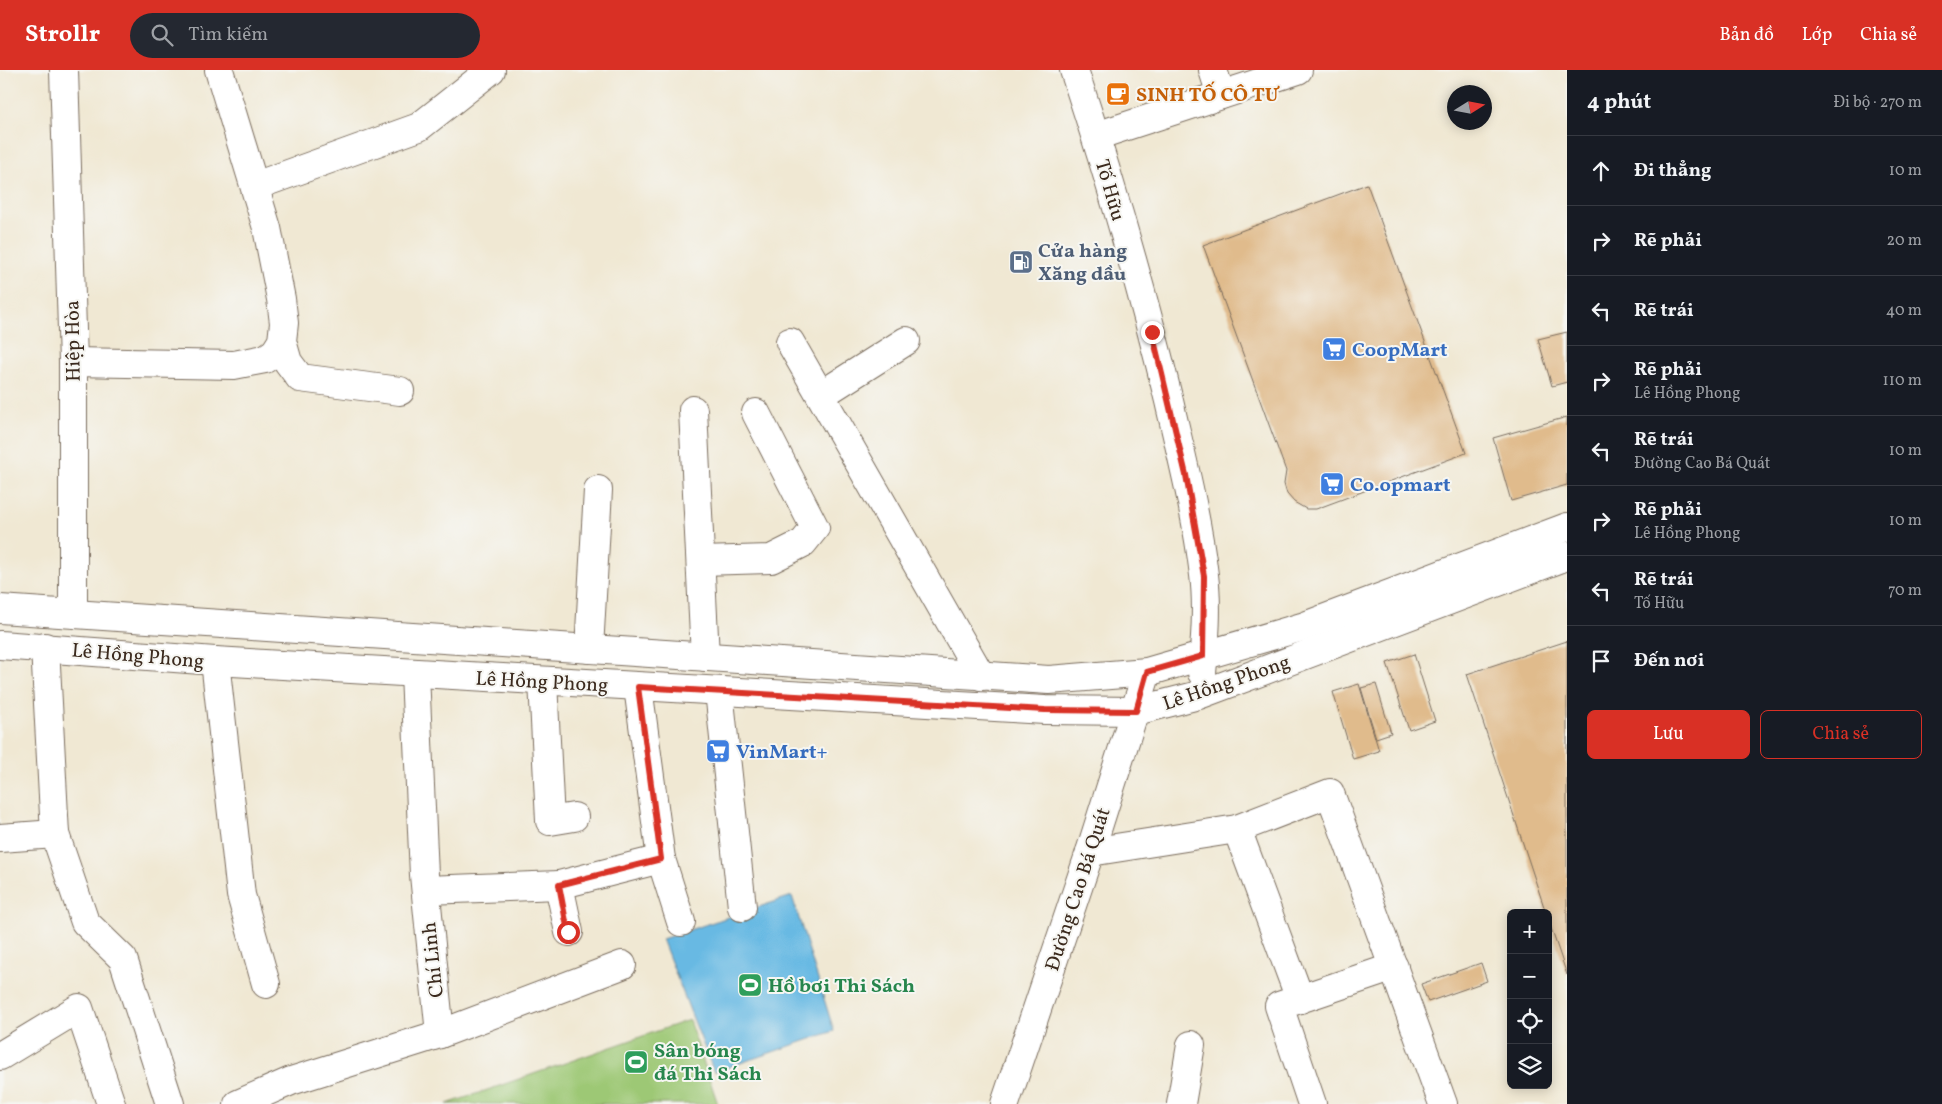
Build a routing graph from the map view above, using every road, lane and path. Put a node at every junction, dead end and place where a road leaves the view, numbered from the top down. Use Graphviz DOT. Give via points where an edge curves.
graph roads {
  1 [pos="219,70"];
  2 [pos="491,70"];
  3 [pos="1074,70"];
  4 [pos="1212,70"];
  5 [pos="1298,70"];
  6 [pos="71,71"];
  7 [pos="1221,95"];
  8 [pos="1096,136"];
  9 [pos="255,186"];
  10 [pos="282,341"];
  11 [pos="906,341"];
  12 [pos="790,342"];
  13 [pos="73,362"];
  14 [pos="400,391"];
  15 [pos="821,396"];
  16 [pos="693,410"];
  17 [pos="756,412"];
  18 [pos="598,490"];
  19 [pos="1567,527"];
  20 [pos="1567,556"];
  21 [pos="701,561"];
  22 [pos="0,609"];
  23 [pos="73,612"];
  24 [pos="0,645"];
  25 [pos="46,647"];
  26 [pos="589,649"];
  27 [pos="1203,656"];
  28 [pos="705,657"];
  29 [pos="216,661"];
  30 [pos="1147,672"];
  31 [pos="415,674"];
  32 [pos="981,676"];
  33 [pos="543,681"];
  34 [pos="638,687"];
  35 [pos="719,691"];
  36 [pos="1199,695"];
  37 [pos="1136,711"];
  38 [pos="574,817"];
  39 [pos="1237,829"];
  40 [pos="55,834"];
  41 [pos="0,838"];
  42 [pos="1090,852"];
  43 [pos="661,859"];
  44 [pos="559,885"];
  45 [pos="426,890"];
  46 [pos="742,907"];
  47 [pos="681,922"];
  48 [pos="568,932"];
  49 [pos="622,965"];
  50 [pos="1394,967"];
  51 [pos="266,984"];
  52 [pos="1300,999"];
  53 [pos="440,1034"];
  54 [pos="1191,1045"];
  55 [pos="0,1056"];
  56 [pos="111,1104"];
  57 [pos="170,1104"];
  58 [pos="238,1104"];
  59 [pos="1005,1104"];
  60 [pos="1181,1104"];
  61 [pos="1312,1104"];
  62 [pos="1443,1104"];
  1 -- 9 [label="street"];
  2 -- 9 [label="street" via="419,127"];
  3 -- 8 [label="street, Tố Hữu"];
  4 -- 7 [label="street"];
  5 -- 7 [label="street"];
  6 -- 13 [label="street, Hiệp Hòa"];
  7 -- 8 [label="street"];
  8 -- 27 [label="street, Tố Hữu" via="1152,332 1186,475 1204,576"];
  9 -- 10 [label="street" via="281,299"];
  10 -- 13 [label="street" via="265,359 234,365"];
  10 -- 14 [label="street" via="288,362 300,378"];
  11 -- 15 [label="street"];
  12 -- 15 [label="street"];
  13 -- 23 [label="street, Hiệp Hòa"];
  15 -- 32 [label="street"];
  16 -- 21 [label="street"];
  17 -- 21 [label="street" via="815,528 803,543 771,559"];
  18 -- 26 [label="street"];
  19 -- 27 [label="street, Lê Hồng Phong" via="1302,627"];
  20 -- 36 [label="street, Lê Hồng Phong"];
  21 -- 28 [label="street"];
  22 -- 23 [label="street, Lê Hồng Phong"];
  23 -- 26 [label="street, Lê Hồng Phong"];
  24 -- 25 [label="street, Lê Hồng Phong"];
  25 -- 29 [label="street, Lê Hồng Phong"];
  25 -- 40 [label="street"];
  26 -- 28 [label="street, Lê Hồng Phong"];
  27 -- 30 [label="street, Lê Hồng Phong"];
  27 -- 36 [label="street, Tố Hữu"];
  28 -- 32 [label="street, Lê Hồng Phong"];
  29 -- 31 [label="street, Lê Hồng Phong"];
  29 -- 51 [label="street" via="241,895"];
  30 -- 32 [label="street, Lê Hồng Phong" via="1049,680"];
  30 -- 37 [label="street, Đường Cao Bá Quát"];
  31 -- 33 [label="street, Lê Hồng Phong"];
  31 -- 45 [label="street, Chí Linh"];
  33 -- 34 [label="street, Lê Hồng Phong"];
  33 -- 38 [label="street" via="550,821"];
  34 -- 35 [label="street, Lê Hồng Phong"];
  34 -- 43 [label="street"];
  35 -- 37 [label="street, Lê Hồng Phong" via="1045,710"];
  35 -- 46 [label="street"];
  36 -- 37 [label="street, Lê Hồng Phong"];
  37 -- 42 [label="street, Đường Cao Bá Quát"];
  39 -- 42 [label="street"];
  39 -- 50 [label="street" via="1330,793"];
  39 -- 52 [label="street"];
  40 -- 41 [label="street"];
  40 -- 57 [label="street" via="85,922 123,959"];
  42 -- 59 [label="street, Đường Cao Bá Quát"];
  43 -- 44 [label="street"];
  43 -- 47 [label="street"];
  44 -- 45 [label="street"];
  44 -- 48 [label="street"];
  45 -- 53 [label="street, Chí Linh"];
  49 -- 53 [label="street"];
  50 -- 52 [label="street"];
  50 -- 62 [label="street"];
  52 -- 61 [label="street" via="1279,1006"];
  53 -- 58 [label="street" via="292,1081"];
  54 -- 60 [label="street"];
  55 -- 56 [label="street" via="79,1008"];
}
